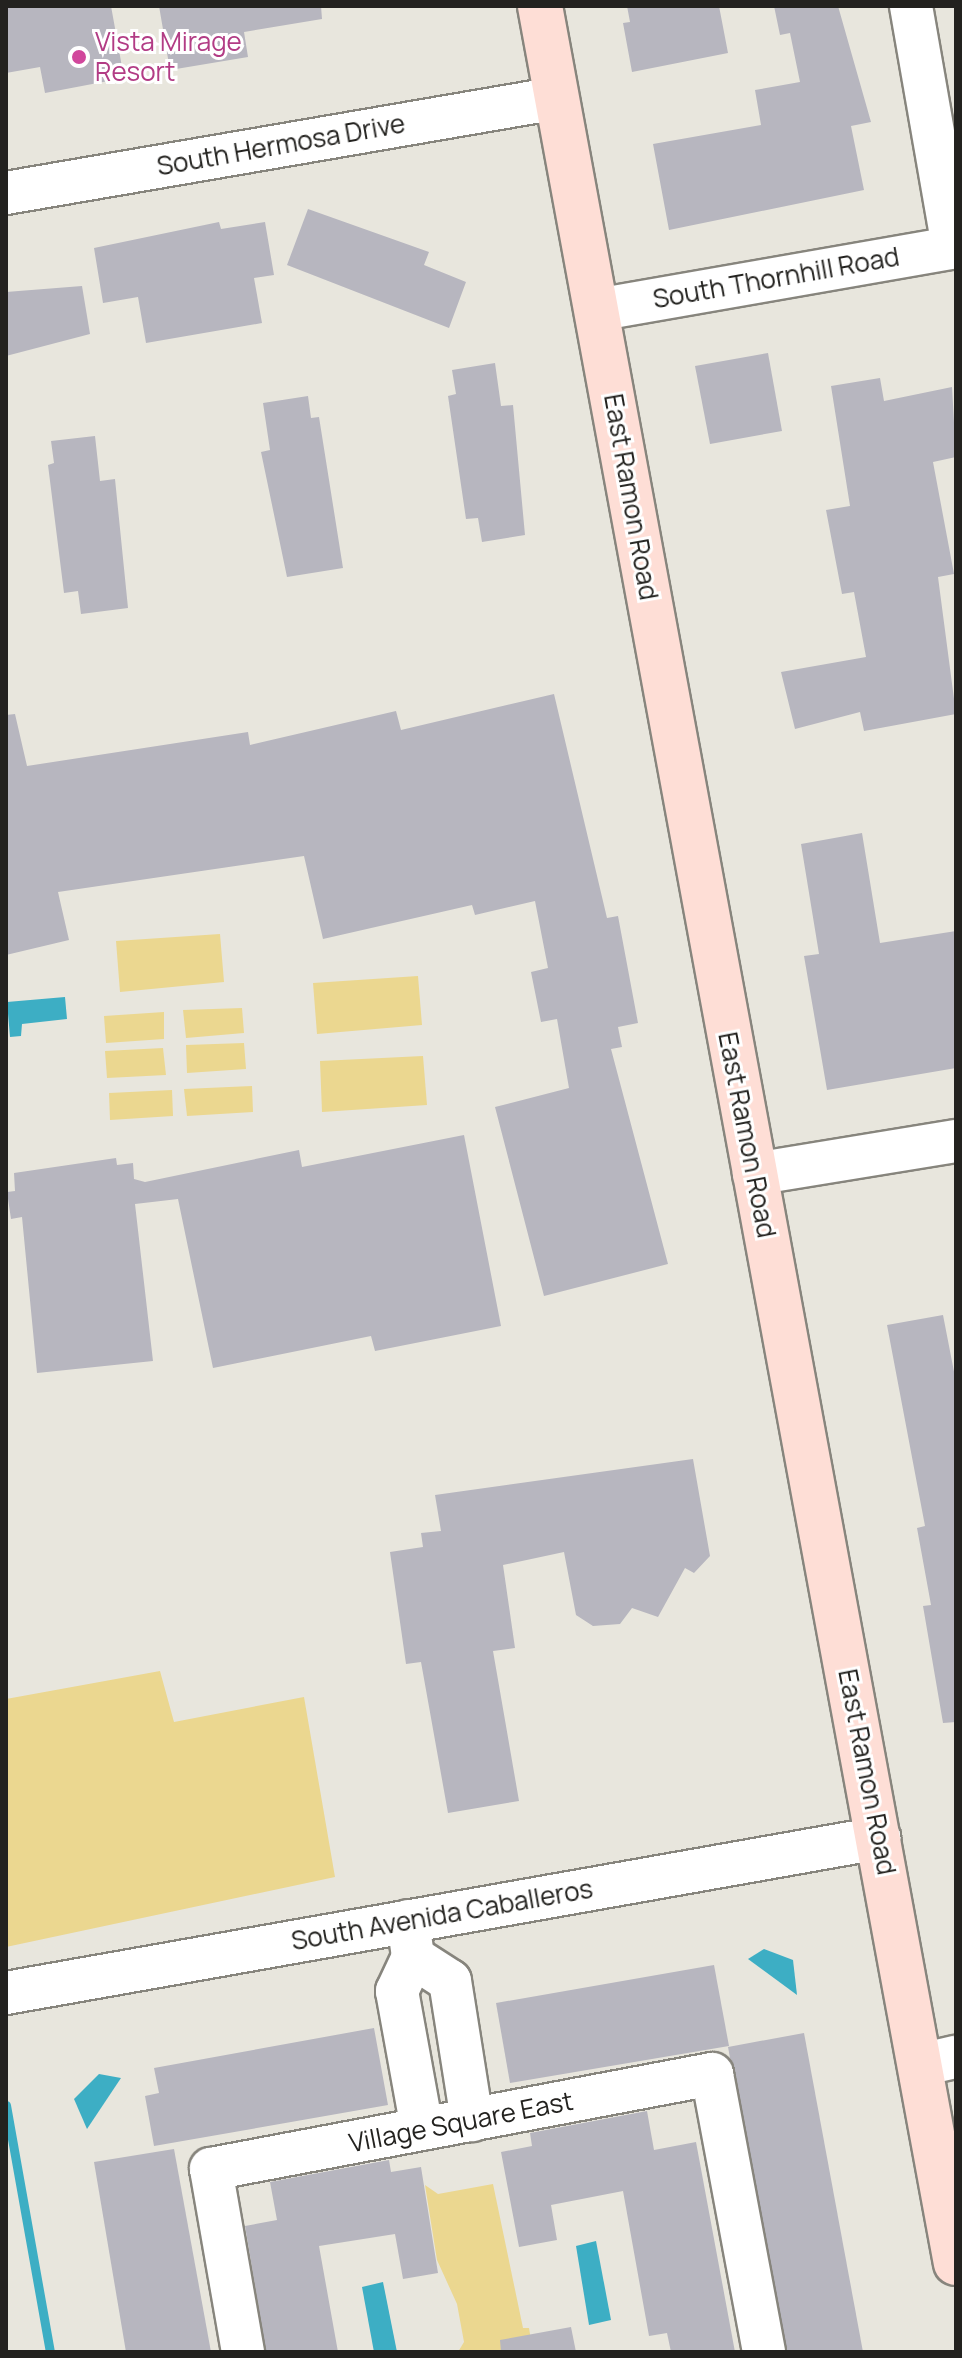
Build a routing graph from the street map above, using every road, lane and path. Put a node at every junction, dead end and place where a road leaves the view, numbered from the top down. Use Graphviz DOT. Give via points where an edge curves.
graph roads {
  1 [pos="540,6"];
  2 [pos="911,6"];
  3 [pos="557,98"];
  4 [pos="6,193"];
  5 [pos="954,247"];
  6 [pos="596,310"];
  7 [pos="956,1141"];
  8 [pos="754,1174"];
  9 [pos="879,1838"];
  10 [pos="410,1939"];
  11 [pos="6,1993"];
  12 [pos="938,2061"];
  13 [pos="942,2112"];
  14 [pos="472,2120"];
  15 [pos="422,2129"];
  16 [pos="956,2263"];
  17 [pos="243,2352"];
  18 [pos="764,2352"];
  1 -- 3 [label="main road, East Ramon Road"];
  2 -- 5 [label="street"];
  3 -- 4 [label="street, South Hermosa Drive"];
  3 -- 6 [label="main road, East Ramon Road"];
  5 -- 6 [label="street, South Thornhill Road"];
  6 -- 8 [label="main road, East Ramon Road"];
  7 -- 8 [label="street"];
  8 -- 9 [label="main road, East Ramon Road"];
  9 -- 10 [label="street, South Avenida Caballeros"];
  9 -- 12 [label="main road, East Ramon Road"];
  10 -- 11 [label="street, South Avenida Caballeros"];
  10 -- 14 [label="street" via="450,1981"];
  10 -- 15 [label="street" via="397,1991"];
  12 -- 13 [label="main road, East Ramon Road"];
  13 -- 16 [label="main road, East Ramon Road"];
  14 -- 15 [label="street, Village Square East"];
  14 -- 18 [label="street, Village Square East" via="712,2074"];
  15 -- 17 [label="street, Village Square East" via="211,2169"];
}
